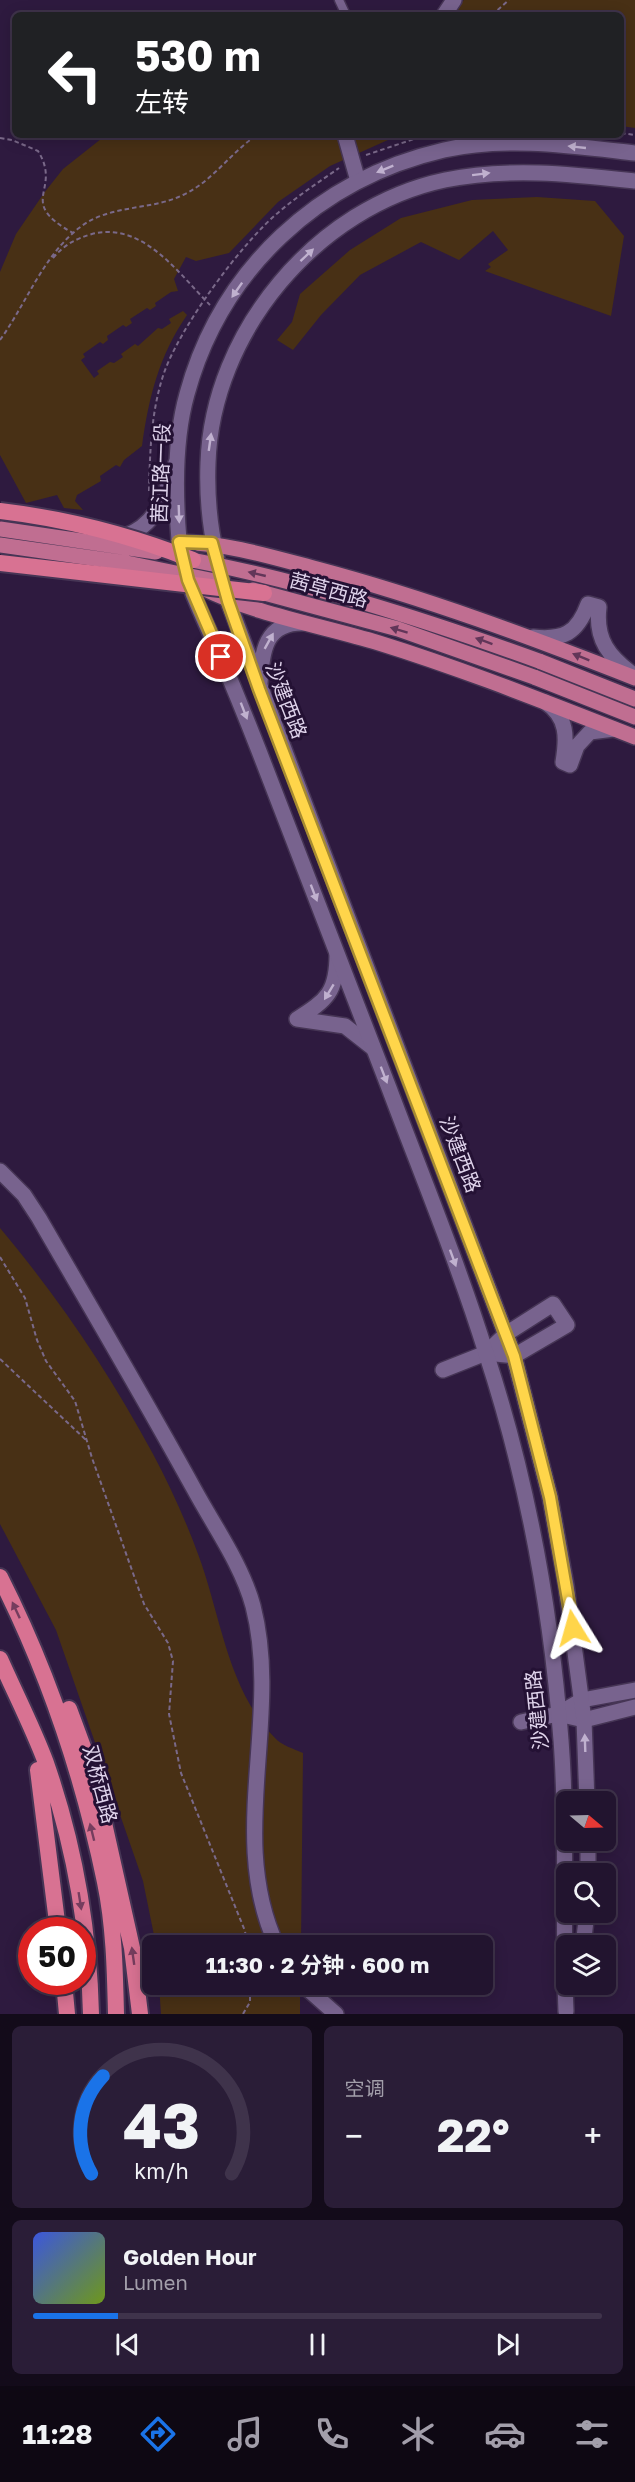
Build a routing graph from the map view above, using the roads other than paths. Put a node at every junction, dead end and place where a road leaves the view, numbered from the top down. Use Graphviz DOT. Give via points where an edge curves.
graph roads {
  1 [pos="346,138"];
  2 [pos="635,153"];
  3 [pos="358,181"];
  4 [pos="635,181"];
  5 [pos="177,459"];
  6 [pos="0,511"];
  7 [pos="0,518"];
  8 [pos="0,529"];
  9 [pos="125,536"];
  10 [pos="179,542"];
  11 [pos="212,543"];
  12 [pos="0,545"];
  13 [pos="0,550"];
  14 [pos="194,560"];
  15 [pos="0,563"];
  16 [pos="121,568"];
  17 [pos="188,580"];
  18 [pos="362,581"];
  19 [pos="264,593"];
  20 [pos="228,601"];
  21 [pos="311,623"];
  22 [pos="348,633"];
  23 [pos="530,637"];
  24 [pos="635,677"];
  25 [pos="259,689"];
  26 [pos="635,699"];
  27 [pos="545,702"];
  28 [pos="635,717"];
  29 [pos="614,729"];
  30 [pos="635,737"];
  31 [pos="337,951"];
  32 [pos="373,1048"];
  33 [pos="0,1171"];
  34 [pos="506,1334"];
  35 [pos="486,1353"];
  36 [pos="514,1356"];
  37 [pos="443,1370"];
  38 [pos="0,1577"];
  39 [pos="31,1643"];
  40 [pos="2,1663"];
  41 [pos="635,1690"];
  42 [pos="582,1700"];
  43 [pos="635,1707"];
  44 [pos="558,1714"];
  45 [pos="584,1720"];
  46 [pos="521,1722"];
  47 [pos="587,1791"];
  48 [pos="57,1917"];
  49 [pos="273,1935"];
  50 [pos="65,1995"];
  51 [pos="314,1995"];
  52 [pos="570,1995"];
  53 [pos="566,2012"];
  54 [pos="67,2014"];
  55 [pos="91,2014"];
  56 [pos="116,2014"];
  57 [pos="141,2014"];
  58 [pos="336,2014"];
  1 -- 3 [label="main road"];
  2 -- 3 [label="main road, 茜江路一段, one-way" via="547,144 480,145 411,159"];
  3 -- 5 [label="main road, 茜江路一段, one-way" via="301,216 274,241 233,293 202,351 187,394"];
  11 -- 4 [label="main road, one-way" via="207,462 217,402 258,312 308,252 375,207 442,181 528,171"];
  5 -- 9 [label="main road" via="156,514 140,530"];
  5 -- 10 [label="main road, 茜江路一段, one-way"];
  6 -- 14 [label="highway, bridge" via="85,524"];
  7 -- 9 [label="main road"];
  8 -- 14 [label="main road, 茜草西路, bridge"];
  9 -- 10 [label="main road"];
  9 -- 16 [label="main road"];
  10 -- 11 [label="main road"];
  10 -- 17 [label="main road, 沙建西路"];
  11 -- 18 [label="main road"];
  11 -- 20 [label="main road, 沙建西路"];
  12 -- 19 [label="main road, 茜草西路, bridge" via="126,563"];
  13 -- 16 [label="main road"];
  26 -- 14 [label="main road, 茜草西路, one-way, bridge" via="402,613"];
  15 -- 19 [label="highway, bridge"];
  16 -- 17 [label="main road"];
  17 -- 20 [label="main road"];
  17 -- 31 [label="main road, 沙建西路, one-way" via="238,696"];
  18 -- 22 [label="main road"];
  18 -- 23 [label="main road"];
  28 -- 19 [label="main road, 茜草西路, one-way, bridge" via="398,629"];
  20 -- 21 [label="main road"];
  20 -- 25 [label="main road, 沙建西路"];
  21 -- 22 [label="main road"];
  25 -- 21 [label="main road, one-way" via="269,637 284,625"];
  22 -- 27 [label="main road"];
  24 -- 23 [label="main road, one-way"];
  23 -- 24 [label="main road" via="565,635 580,622 588,604 599,607 598,628 604,647"];
  25 -- 34 [label="main road, 沙建西路"];
  27 -- 29 [label="main road"];
  27 -- 29 [label="main road" via="565,726 563,762 570,765 577,746 590,732"];
  29 -- 30 [label="main road"];
  31 -- 32 [label="main road, 沙建西路"];
  31 -- 32 [label="main road, one-way" via="337,971 327,997 297,1020 345,1026"];
  32 -- 35 [label="main road, 沙建西路, one-way"];
  33 -- 49 [label="main road" via="24,1195 39,1218 160,1428 253,1604 261,1674 253,1852 259,1896"];
  34 -- 35 [label="main road"];
  34 -- 36 [label="main road, 沙建西路"];
  34 -- 36 [label="main road" via="553,1304 567,1325"];
  35 -- 36 [label="main road"];
  35 -- 37 [label="main road"];
  35 -- 44 [label="main road, 沙建西路" via="524,1486 534,1536 546,1601"];
  36 -- 42 [label="main road, 沙建西路" via="556,1529"];
  39 -- 38 [label="highway, 双桥西路, one-way"];
  56 -- 39 [label="highway, 双桥西路, one-way" via="105,1884 60,1713"];
  57 -- 39 [label="highway, one-way" via="132,1948 93,1774 68,1707"];
  40 -- 48 [label="highway" via="33,1743"];
  40 -- 55 [label="highway, one-way" via="45,1763 70,1847 90,1962"];
  41 -- 42 [label="main road"];
  42 -- 44 [label="main road"];
  42 -- 45 [label="main road, 沙建西路"];
  43 -- 45 [label="main road"];
  44 -- 45 [label="main road"];
  44 -- 46 [label="main road"];
  44 -- 53 [label="main road, 沙建西路" via="565,1845 562,1929"];
  47 -- 45 [label="main road, 沙建西路, one-way"];
  50 -- 54 [label="highway"];
  51 -- 58 [label="main road"];
  52 -- 53 [label="main road, 沙建西路"];
}
